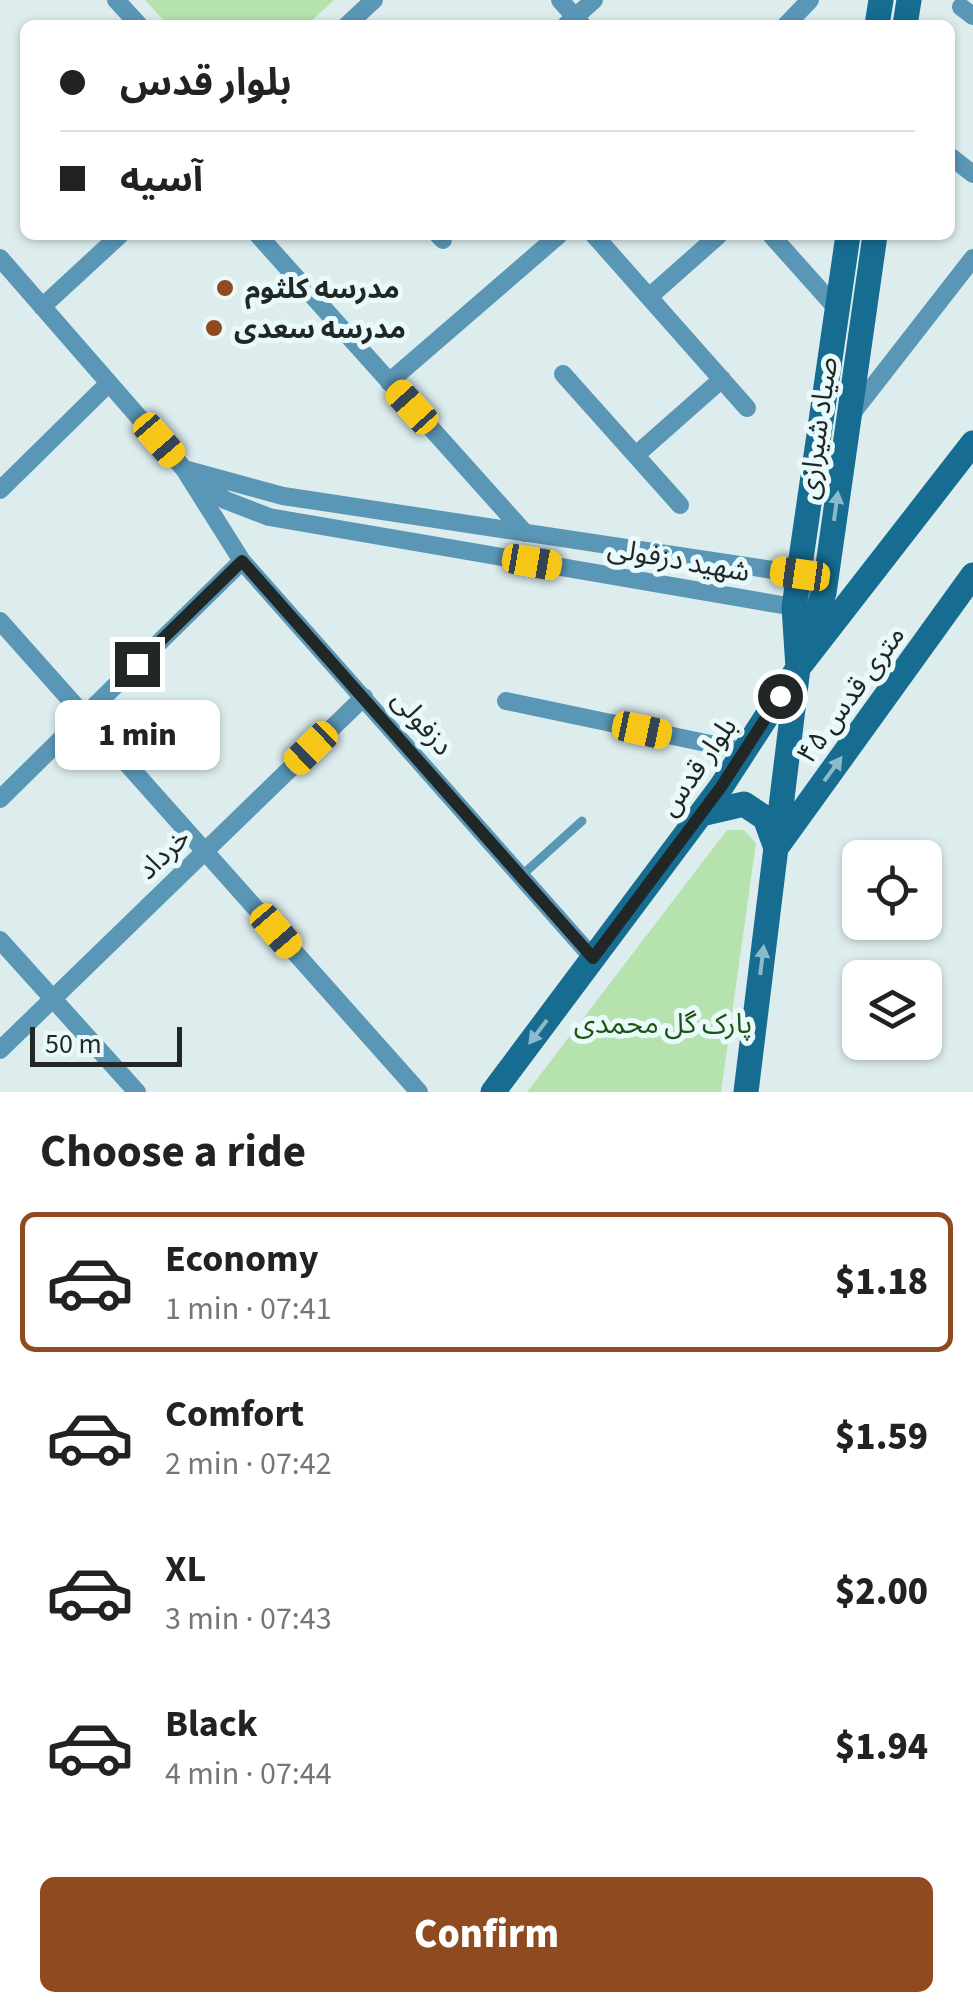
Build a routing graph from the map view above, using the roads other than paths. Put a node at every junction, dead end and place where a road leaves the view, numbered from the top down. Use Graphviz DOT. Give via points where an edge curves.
graph roads {
  1 [pos="116,0"];
  2 [pos="374,0"];
  3 [pos="594,0"];
  4 [pos="810,0"];
  5 [pos="134,20"];
  6 [pos="352,20"];
  7 [pos="577,20"];
  8 [pos="791,20"];
  9 [pos="115,240"];
  10 [pos="262,240"];
  11 [pos="553,240"];
  12 [pos="598,240"];
  13 [pos="713,240"];
  14 [pos="775,240"];
  15 [pos="847,240"];
  16 [pos="874,240"];
  17 [pos="0,258"];
  18 [pos="973,258"];
  19 [pos="649,297"];
  20 [pos="42,306"];
  21 [pos="838,310"];
  22 [pos="564,374"];
  23 [pos="722,379"];
  24 [pos="389,382"];
  25 [pos="109,383"];
  26 [pos="748,408"];
  27 [pos="849,417"];
  28 [pos="973,443"];
  29 [pos="636,455"];
  30 [pos="184,469"];
  31 [pos="0,490"];
  32 [pos="680,505"];
  33 [pos="525,532"];
  34 [pos="242,561"];
  35 [pos="800,574"];
  36 [pos="973,575"];
  37 [pos="824,593"];
  38 [pos="794,607"];
  39 [pos="0,621"];
  40 [pos="798,668"];
  41 [pos="364,697"];
  42 [pos="506,701"];
  43 [pos="84,716"];
  44 [pos="744,752"];
  45 [pos="0,798"];
  46 [pos="701,814"];
  47 [pos="582,821"];
  48 [pos="776,848"];
  49 [pos="205,851"];
  50 [pos="522,876"];
  51 [pos="0,940"];
  52 [pos="593,958"];
  53 [pos="52,999"];
  54 [pos="0,1050"];
  55 [pos="137,1092"];
  56 [pos="420,1092"];
  57 [pos="493,1092"];
  58 [pos="746,1092"];
  1 -- 5 [label="street"];
  2 -- 6 [label="street"];
  3 -- 7 [label="street"];
  4 -- 8 [label="street"];
  9 -- 20 [label="street"];
  10 -- 24 [label="street"];
  11 -- 24 [label="street"];
  12 -- 19 [label="street"];
  13 -- 19 [label="street"];
  14 -- 21 [label="street"];
  15 -- 21 [label="main road, صیاد شیرازی"];
  16 -- 27 [label="main road, صیاد شیرازی"];
  17 -- 20 [label="street"];
  18 -- 27 [label="street"];
  19 -- 23 [label="street"];
  20 -- 25 [label="street"];
  21 -- 35 [label="main road, صیاد شیرازی"];
  22 -- 29 [label="street"];
  23 -- 26 [label="street"];
  23 -- 29 [label="street"];
  24 -- 33 [label="street"];
  25 -- 30 [label="street"];
  25 -- 31 [label="street"];
  37 -- 27 [label="main road, صیاد شیرازی, one-way"];
  28 -- 40 [label="main road, ۴۵ متری قدس"];
  29 -- 32 [label="street"];
  30 -- 33 [label="street, شهید دزفولی" via="283,496"];
  30 -- 34 [label="street, دزفولی"];
  30 -- 38 [label="street, شهید دزفولی" via="225,500 270,517"];
  33 -- 35 [label="street, شهید دزفولی"];
  34 -- 41 [label="street, دزفولی"];
  34 -- 43 [label="street"];
  35 -- 37 [label="street, شهید دزفولی"];
  35 -- 38 [label="main road, صیاد شیرازی"];
  48 -- 36 [label="main road, ۴۵ متری قدس, one-way"];
  37 -- 38 [label="street"];
  37 -- 40 [label="main road, صیاد شیرازی"];
  38 -- 40 [label="main road, صیاد شیرازی"];
  39 -- 43 [label="street"];
  40 -- 44 [label="main road, بلوار قدس"];
  40 -- 48 [label="main road"];
  41 -- 49 [label="street, خرداد"];
  41 -- 50 [label="street, دزفولی"];
  42 -- 44 [label="street"];
  43 -- 45 [label="street"];
  43 -- 49 [label="street"];
  44 -- 46 [label="main road, بلوار قدس"];
  46 -- 48 [label="main road" via="744,804 765,818"];
  46 -- 52 [label="main road, بلوار قدس"];
  47 -- 50 [label="lane"];
  58 -- 48 [label="main road, one-way"];
  49 -- 53 [label="street, خرداد"];
  49 -- 56 [label="street"];
  50 -- 52 [label="street, دزفولی"];
  51 -- 53 [label="street"];
  52 -- 57 [label="main road, بلوار قدس, one-way"];
  53 -- 54 [label="street, خرداد"];
  53 -- 55 [label="street"];
}
